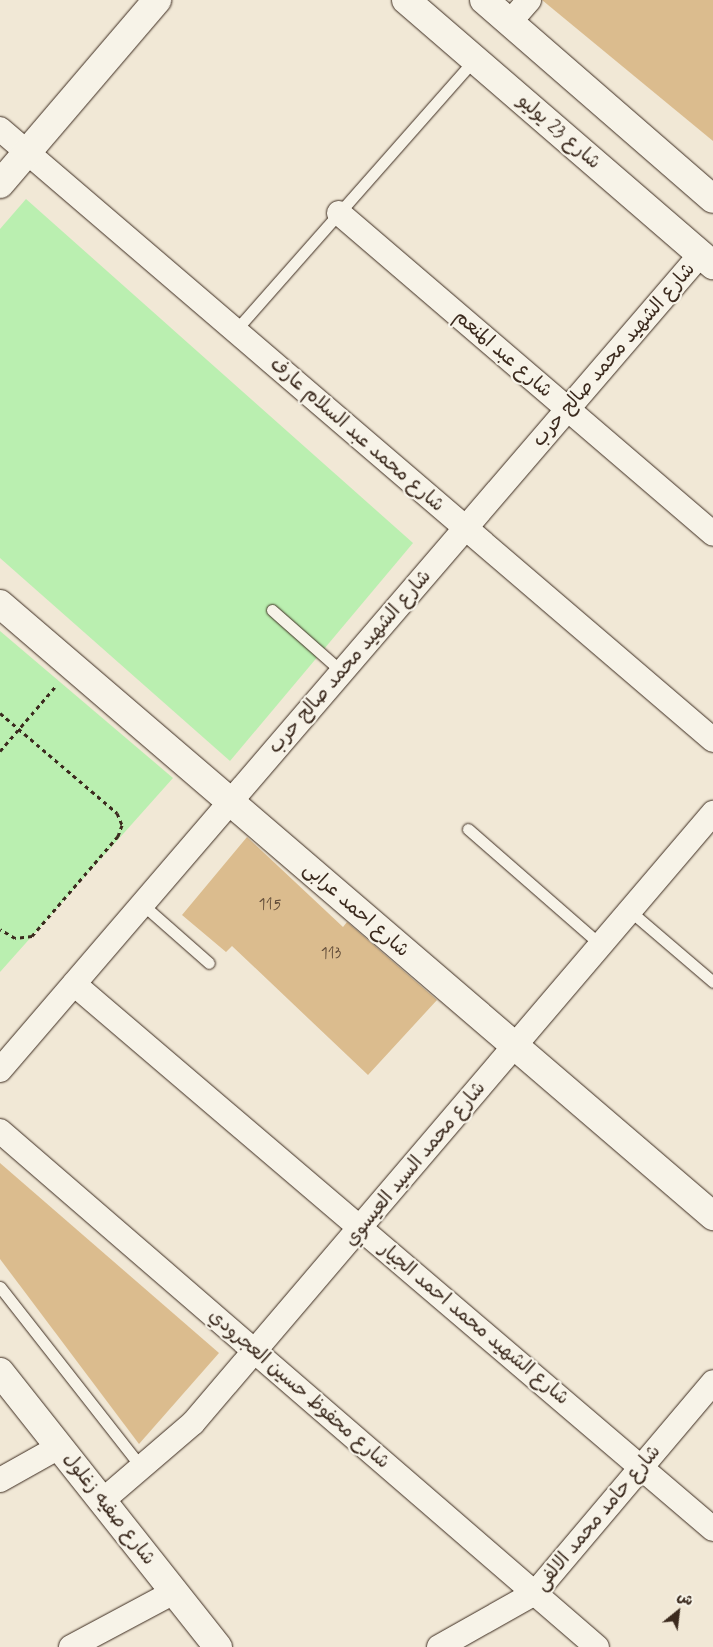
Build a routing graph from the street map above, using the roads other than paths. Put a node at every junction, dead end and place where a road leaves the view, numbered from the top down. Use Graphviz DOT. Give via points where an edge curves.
graph roads {
  1 [pos="157,0"];
  2 [pos="406,0"];
  3 [pos="484,0"];
  4 [pos="529,0"];
  5 [pos="510,22"];
  6 [pos="475,59"];
  7 [pos="0,130"];
  8 [pos="27,153"];
  9 [pos="0,184"];
  10 [pos="713,199"];
  11 [pos="339,213"];
  12 [pos="707,260"];
  13 [pos="235,331"];
  14 [pos="568,409"];
  15 [pos="465,528"];
  16 [pos="713,534"];
  17 [pos="0,604"];
  18 [pos="272,610"];
  19 [pos="342,671"];
  20 [pos="713,740"];
  21 [pos="230,801"];
  22 [pos="713,813"];
  23 [pos="468,829"];
  24 [pos="142,904"];
  25 [pos="630,910"];
  26 [pos="601,945"];
  27 [pos="209,963"];
  28 [pos="713,982"];
  29 [pos="74,984"];
  30 [pos="515,1046"];
  31 [pos="0,1070"];
  32 [pos="0,1131"];
  33 [pos="713,1216"];
  34 [pos="361,1228"];
  35 [pos="0,1287"];
  36 [pos="256,1352"];
  37 [pos="0,1372"];
  38 [pos="713,1382"];
  39 [pos="59,1446"];
  40 [pos="642,1467"];
  41 [pos="142,1468"];
  42 [pos="0,1480"];
  43 [pos="102,1501"];
  44 [pos="713,1529"];
  45 [pos="174,1592"];
  46 [pos="535,1594"];
  47 [pos="84,1644"];
  48 [pos="218,1647"];
  49 [pos="439,1647"];
  50 [pos="597,1647"];
  1 -- 8 [label="main road"];
  2 -- 6 [label="main road, شارع 23 يوليو"];
  3 -- 5 [label="main road"];
  4 -- 5 [label="street"];
  5 -- 10 [label="main road"];
  6 -- 11 [label="lane"];
  6 -- 12 [label="main road, شارع 23 يوليو"];
  7 -- 8 [label="street, شارع محمد عبد السلام عارف"];
  8 -- 9 [label="main road"];
  8 -- 13 [label="street, شارع محمد عبد السلام عارف"];
  11 -- 13 [label="lane"];
  11 -- 14 [label="street, شارع عبد المنعم"];
  12 -- 14 [label="street, شارع الشهيد محمد صالح حرب"];
  13 -- 15 [label="street, شارع محمد عبد السلام عارف"];
  14 -- 15 [label="street, شارع الشهيد محمد صالح حرب"];
  14 -- 16 [label="street, شارع عبد المنعم"];
  15 -- 19 [label="street, شارع الشهيد محمد صالح حرب"];
  15 -- 20 [label="street, شارع محمد عبد السلام عارف"];
  17 -- 21 [label="main road, شارع احمد عرابى"];
  18 -- 19 [label="lane"];
  19 -- 21 [label="street, شارع الشهيد محمد صالح حرب"];
  21 -- 24 [label="street, شارع الشهيد محمد صالح حرب"];
  21 -- 30 [label="main road, شارع احمد عرابى"];
  22 -- 25 [label="street, شارع محمد السيد العيسوي"];
  23 -- 26 [label="lane"];
  24 -- 27 [label="lane"];
  24 -- 29 [label="street, شارع الشهيد محمد صالح حرب"];
  25 -- 26 [label="street, شارع محمد السيد العيسوي"];
  25 -- 28 [label="lane"];
  26 -- 30 [label="street, شارع محمد السيد العيسوي"];
  29 -- 31 [label="street, شارع الشهيد محمد صالح حرب"];
  29 -- 34 [label="street, شارع الشهيد محمد احمد الجيار"];
  30 -- 33 [label="main road, شارع احمد عرابى"];
  30 -- 34 [label="street, شارع محمد السيد العيسوي"];
  32 -- 36 [label="street, شارع محفوظ حسين العجرودي"];
  34 -- 36 [label="street, شارع محمد السيد العيسوي"];
  34 -- 40 [label="street, شارع الشهيد محمد احمد الجيار"];
  35 -- 41 [label="lane"];
  36 -- 41 [label="street, شارع محمد السيد العيسوي" via="193,1423"];
  36 -- 46 [label="street, شارع محفوظ حسين العجرودي"];
  37 -- 39 [label="main road, شارع صفيه زغلول"];
  38 -- 40 [label="street, شارع حامد محمد الالفى"];
  39 -- 42 [label="street"];
  39 -- 43 [label="main road, شارع صفيه زغلول"];
  40 -- 44 [label="street, شارع الشهيد محمد احمد الجيار"];
  40 -- 46 [label="street, شارع حامد محمد الالفى"];
  41 -- 43 [label="street, شارع محمد السيد العيسوي"];
  43 -- 45 [label="main road, شارع صفيه زغلول"];
  45 -- 47 [label="street"];
  45 -- 48 [label="main road, شارع صفيه زغلول"];
  46 -- 49 [label="street, شارع حامد محمد الالفى"];
  46 -- 50 [label="street, شارع محفوظ حسين العجرودي"];
}
